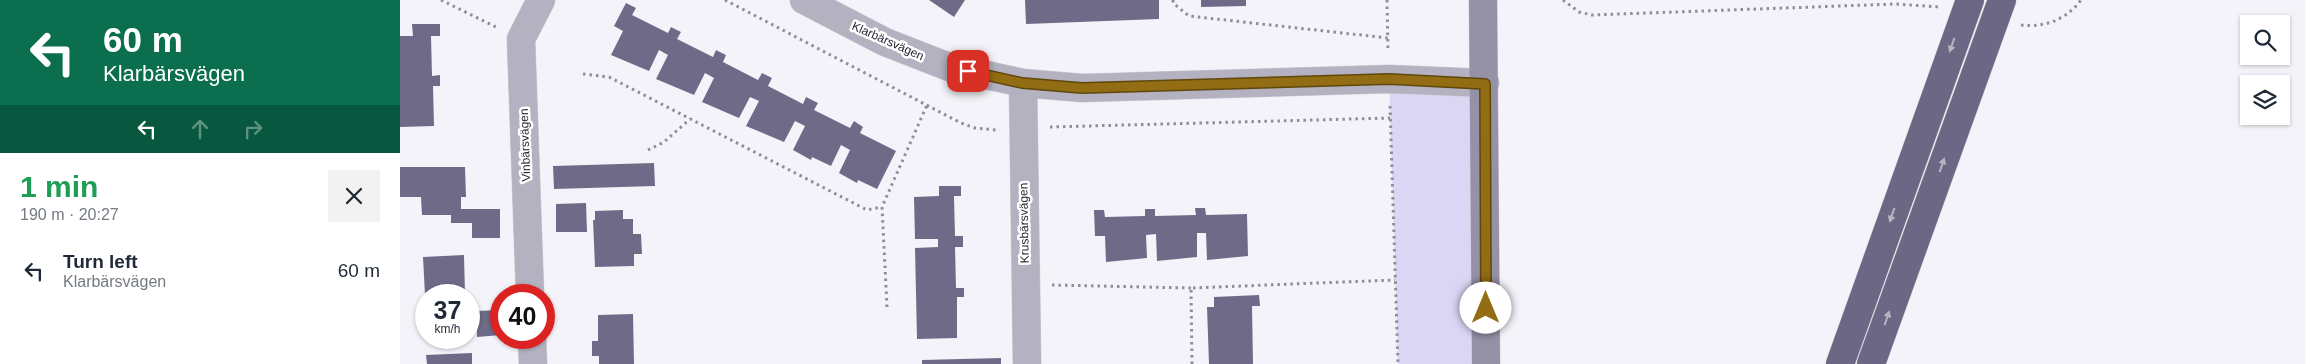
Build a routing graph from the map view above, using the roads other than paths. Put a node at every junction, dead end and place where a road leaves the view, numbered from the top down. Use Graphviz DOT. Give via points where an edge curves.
graph roads {
  1 [pos="541,0"];
  2 [pos="804,0"];
  3 [pos="1483,0"];
  4 [pos="1970,0"];
  5 [pos="2002,0"];
  6 [pos="1022,83"];
  7 [pos="1485,84"];
  8 [pos="530,284"];
  9 [pos="532,349"];
  10 [pos="533,364"];
  11 [pos="1027,364"];
  12 [pos="1486,364"];
  13 [pos="1840,364"];
  14 [pos="1871,364"];
  1 -- 8 [label="street, Vinbärsvägen" via="521,39"];
  2 -- 6 [label="street, Klarbärsvägen" via="885,42 949,67"];
  3 -- 7 [label="street"];
  4 -- 13 [label="highway, one-way"];
  14 -- 5 [label="highway, one-way"];
  6 -- 7 [label="street, Klarbärsvägen" via="1082,88 1389,79"];
  6 -- 11 [label="street, Krusbärsvägen"];
  7 -- 12 [label="street"];
  9 -- 10 [label="street"];
}
